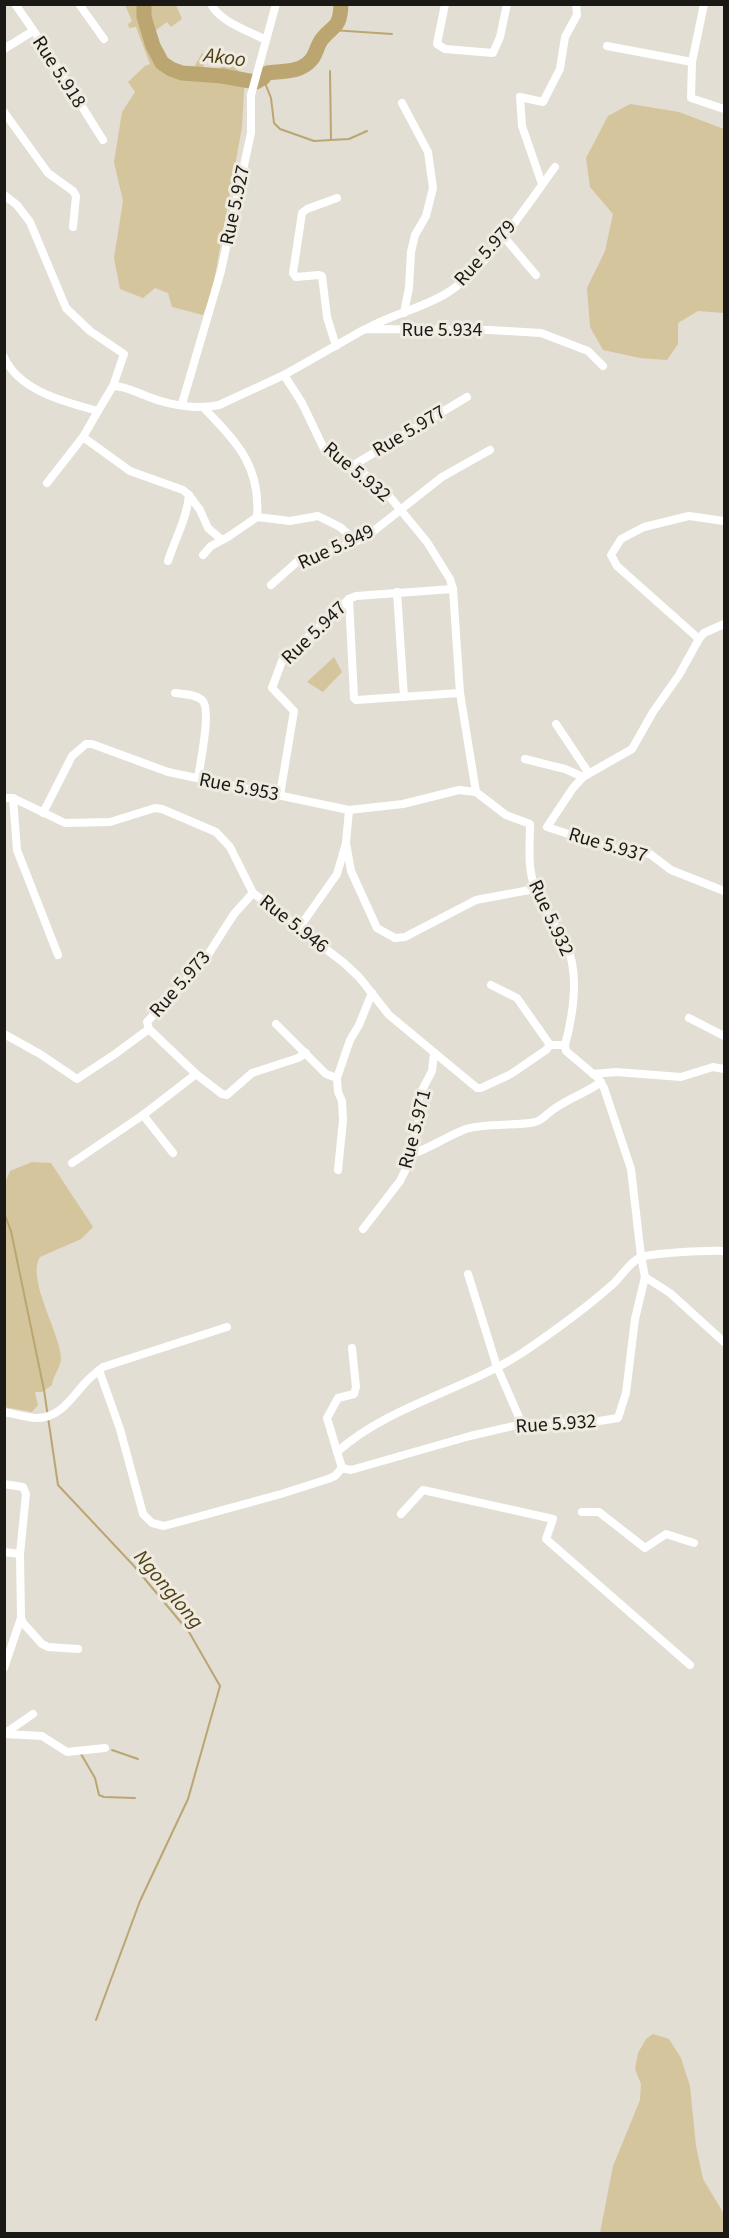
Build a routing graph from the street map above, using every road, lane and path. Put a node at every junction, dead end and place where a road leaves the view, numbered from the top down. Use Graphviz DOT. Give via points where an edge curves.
graph roads {
  1 [pos="15,4"];
  2 [pos="80,4"];
  3 [pos="211,4"];
  4 [pos="276,4"];
  5 [pos="445,4"];
  6 [pos="507,4"];
  7 [pos="576,4"];
  8 [pos="704,4"];
  9 [pos="33,31"];
  10 [pos="104,39"];
  11 [pos="266,40"];
  12 [pos="606,46"];
  13 [pos="4,50"];
  14 [pos="692,62"];
  15 [pos="402,103"];
  16 [pos="724,109"];
  17 [pos="4,112"];
  18 [pos="103,140"];
  19 [pos="555,168"];
  20 [pos="542,184"];
  21 [pos="4,195"];
  22 [pos="338,198"];
  23 [pos="73,227"];
  24 [pos="504,237"];
  25 [pos="536,275"];
  26 [pos="404,313"];
  27 [pos="365,329"];
  28 [pos="336,346"];
  29 [pos="6,365"];
  30 [pos="603,366"];
  31 [pos="284,375"];
  32 [pos="113,386"];
  33 [pos="467,397"];
  34 [pos="182,404"];
  35 [pos="203,407"];
  36 [pos="98,411"];
  37 [pos="83,437"];
  38 [pos="490,450"];
  39 [pos="352,466"];
  40 [pos="47,483"];
  41 [pos="189,495"];
  42 [pos="400,510"];
  43 [pos="257,517"];
  44 [pos="724,521"];
  45 [pos="222,540"];
  46 [pos="356,541"];
  47 [pos="203,555"];
  48 [pos="168,561"];
  49 [pos="272,585"];
  50 [pos="453,589"];
  51 [pos="397,592"];
  52 [pos="349,599"];
  53 [pos="724,624"];
  54 [pos="699,639"];
  55 [pos="175,693"];
  56 [pos="460,693"];
  57 [pos="404,697"];
  58 [pos="556,724"];
  59 [pos="525,759"];
  60 [pos="585,774"];
  61 [pos="198,778"];
  62 [pos="476,792"];
  63 [pos="280,795"];
  64 [pos="9,798"];
  65 [pos="349,810"];
  66 [pos="43,813"];
  67 [pos="346,843"];
  68 [pos="535,889"];
  69 [pos="724,891"];
  70 [pos="254,893"];
  71 [pos="299,928"];
  72 [pos="58,955"];
  73 [pos="491,986"];
  74 [pos="372,993"];
  75 [pos="689,1018"];
  76 [pos="276,1024"];
  77 [pos="149,1029"];
  78 [pos="4,1034"];
  79 [pos="724,1036"];
  80 [pos="550,1045"];
  81 [pos="565,1045"];
  82 [pos="306,1053"];
  83 [pos="434,1053"];
  84 [pos="724,1069"];
  85 [pos="196,1074"];
  86 [pos="593,1074"];
  87 [pos="337,1078"];
  88 [pos="601,1082"];
  89 [pos="143,1115"];
  90 [pos="173,1153"];
  91 [pos="412,1154"];
  92 [pos="72,1162"];
  93 [pos="338,1170"];
  94 [pos="363,1228"];
  95 [pos="724,1251"];
  96 [pos="641,1256"];
  97 [pos="468,1274"];
  98 [pos="645,1277"];
  99 [pos="227,1327"];
  100 [pos="724,1342"];
  101 [pos="352,1348"];
  102 [pos="497,1367"];
  103 [pos="99,1370"];
  104 [pos="4,1412"];
  105 [pos="522,1424"];
  106 [pos="337,1452"];
  107 [pos="342,1468"];
  108 [pos="4,1484"];
  109 [pos="582,1512"];
  110 [pos="401,1514"];
  111 [pos="694,1543"];
  112 [pos="4,1552"];
  113 [pos="20,1554"];
  114 [pos="21,1618"];
  115 [pos="78,1649"];
  116 [pos="690,1665"];
  117 [pos="4,1668"];
  118 [pos="33,1714"];
  119 [pos="4,1734"];
  120 [pos="105,1748"];
  1 -- 9 [label="street, Rue 5.918"];
  2 -- 10 [label="street"];
  3 -- 11 [label="street" via="224,17"];
  4 -- 11 [label="street, Rue 5.927"];
  5 -- 6 [label="street" via="437,44 445,50 493,53 498,47"];
  7 -- 20 [label="street" via="577,15 566,37 560,69 543,102 520,97 522,126"];
  8 -- 14 [label="street"];
  9 -- 13 [label="street"];
  9 -- 18 [label="street, Rue 5.918"];
  11 -- 34 [label="street, Rue 5.927" via="251,95 251,133 235,209"];
  12 -- 14 [label="street"];
  14 -- 16 [label="street" via="692,98"];
  15 -- 26 [label="street" via="429,152 433,188 411,252"];
  17 -- 23 [label="street" via="48,173 73,191"];
  19 -- 20 [label="street, Rue 5.979"];
  20 -- 24 [label="street, Rue 5.979"];
  21 -- 32 [label="street" via="30,222 60,295 72,314 124,354"];
  22 -- 28 [label="street" via="302,213 293,273 296,277 322,276 327,317"];
  24 -- 25 [label="street"];
  24 -- 26 [label="street, Rue 5.979" via="460,284"];
  26 -- 27 [label="street, Rue 5.979"];
  27 -- 28 [label="street"];
  27 -- 30 [label="street, Rue 5.934" via="541,333 588,351"];
  28 -- 31 [label="street"];
  29 -- 36 [label="street" via="32,388"];
  31 -- 35 [label="street" via="219,405"];
  31 -- 39 [label="street, Rue 5.932" via="302,403 321,446"];
  32 -- 34 [label="street"];
  32 -- 36 [label="street"];
  33 -- 39 [label="street, Rue 5.977"];
  34 -- 35 [label="street"];
  35 -- 43 [label="street" via="236,442 253,474 259,496"];
  36 -- 37 [label="street"];
  37 -- 40 [label="street"];
  37 -- 41 [label="street" via="130,471"];
  38 -- 42 [label="street, Rue 5.949" via="442,477"];
  39 -- 42 [label="street, Rue 5.932" via="369,476"];
  41 -- 45 [label="street" via="208,528"];
  41 -- 48 [label="street" via="188,510"];
  42 -- 46 [label="street, Rue 5.949"];
  42 -- 50 [label="street, Rue 5.932" via="444,568"];
  43 -- 45 [label="street"];
  43 -- 46 [label="street" via="290,521 318,516"];
  44 -- 54 [label="street" via="689,516 644,527 621,539 611,555 617,566"];
  45 -- 47 [label="street"];
  46 -- 49 [label="street, Rue 5.949" via="298,561"];
  50 -- 51 [label="street, Rue 5.947"];
  50 -- 56 [label="street, Rue 5.932"];
  51 -- 52 [label="street, Rue 5.947"];
  51 -- 57 [label="street"];
  52 -- 57 [label="street" via="354,698"];
  52 -- 63 [label="street, Rue 5.947" via="282,661 272,684 274,692 294,711"];
  53 -- 54 [label="street, Rue 5.937"];
  54 -- 60 [label="street, Rue 5.937" via="632,749"];
  55 -- 61 [label="street" via="194,695 205,704"];
  56 -- 57 [label="street"];
  56 -- 62 [label="street, Rue 5.932"];
  58 -- 60 [label="street"];
  59 -- 60 [label="street"];
  60 -- 69 [label="street, Rue 5.937" via="547,827 611,848 650,855 671,870"];
  61 -- 63 [label="street, Rue 5.953"];
  61 -- 66 [label="street, Rue 5.953" via="86,744 72,756"];
  62 -- 65 [label="street, Rue 5.953" via="459,790 403,804"];
  62 -- 68 [label="street, Rue 5.932" via="506,814 530,824 529,868"];
  63 -- 65 [label="street, Rue 5.953"];
  64 -- 66 [label="street, Rue 5.946"];
  64 -- 72 [label="street" via="17,850"];
  65 -- 67 [label="street"];
  66 -- 70 [label="street, Rue 5.946" via="65,823 110,822 144,810 162,809 225,839"];
  67 -- 68 [label="street" via="351,870 374,923 381,932 395,938 405,937 476,900"];
  67 -- 71 [label="street" via="337,874"];
  68 -- 81 [label="street, Rue 5.932" via="567,946 574,970"];
  70 -- 71 [label="street, Rue 5.946"];
  70 -- 77 [label="street, Rue 5.973" via="234,914 204,960 149,1018"];
  71 -- 74 [label="street, Rue 5.946" via="359,976"];
  73 -- 80 [label="street" via="517,998"];
  74 -- 83 [label="street, Rue 5.946" via="389,1015"];
  74 -- 87 [label="street"];
  75 -- 79 [label="street"];
  76 -- 82 [label="street"];
  77 -- 78 [label="street" via="79,1079"];
  77 -- 85 [label="street, Rue 5.973"];
  80 -- 81 [label="street"];
  80 -- 83 [label="street, Rue 5.946" via="511,1074 481,1089"];
  81 -- 86 [label="street, Rue 5.932" via="570,1056"];
  82 -- 85 [label="street, Rue 5.973" via="258,1070 227,1095"];
  82 -- 87 [label="street" via="326,1074"];
  83 -- 91 [label="street, Rue 5.971" via="432,1071 419,1096"];
  84 -- 86 [label="street" via="713,1067 681,1077"];
  85 -- 89 [label="street"];
  86 -- 88 [label="street, Rue 5.932"];
  87 -- 93 [label="street" via="343,1120"];
  88 -- 91 [label="street" via="563,1102 539,1121 469,1128"];
  88 -- 96 [label="street, Rue 5.932" via="631,1169"];
  89 -- 90 [label="street"];
  89 -- 92 [label="street"];
  91 -- 94 [label="street, Rue 5.971" via="404,1174"];
  95 -- 96 [label="street"];
  96 -- 98 [label="street, Rue 5.932"];
  96 -- 102 [label="street" via="615,1283 570,1318"];
  97 -- 102 [label="street"];
  98 -- 100 [label="street" via="670,1293"];
  98 -- 105 [label="street, Rue 5.932" via="635,1319 626,1393 618,1418"];
  99 -- 103 [label="street"];
  101 -- 106 [label="street" via="354,1394 338,1398 327,1418"];
  102 -- 105 [label="street"];
  102 -- 106 [label="street" via="417,1403 357,1435"];
  103 -- 104 [label="street" via="68,1404 49,1415 34,1418"];
  103 -- 107 [label="street" via="143,1514 152,1523 164,1526 281,1494 335,1476"];
  105 -- 107 [label="street, Rue 5.932" via="351,1470"];
  106 -- 107 [label="street"];
  108 -- 113 [label="street" via="23,1486 26,1494"];
  109 -- 111 [label="street" via="599,1512 645,1548 666,1534"];
  110 -- 116 [label="street" via="423,1490 553,1519 546,1539"];
  112 -- 113 [label="street"];
  113 -- 114 [label="street"];
  114 -- 115 [label="street" via="42,1644"];
  114 -- 117 [label="street"];
  118 -- 119 [label="street"];
  119 -- 120 [label="street" via="42,1736 67,1752"];
}
